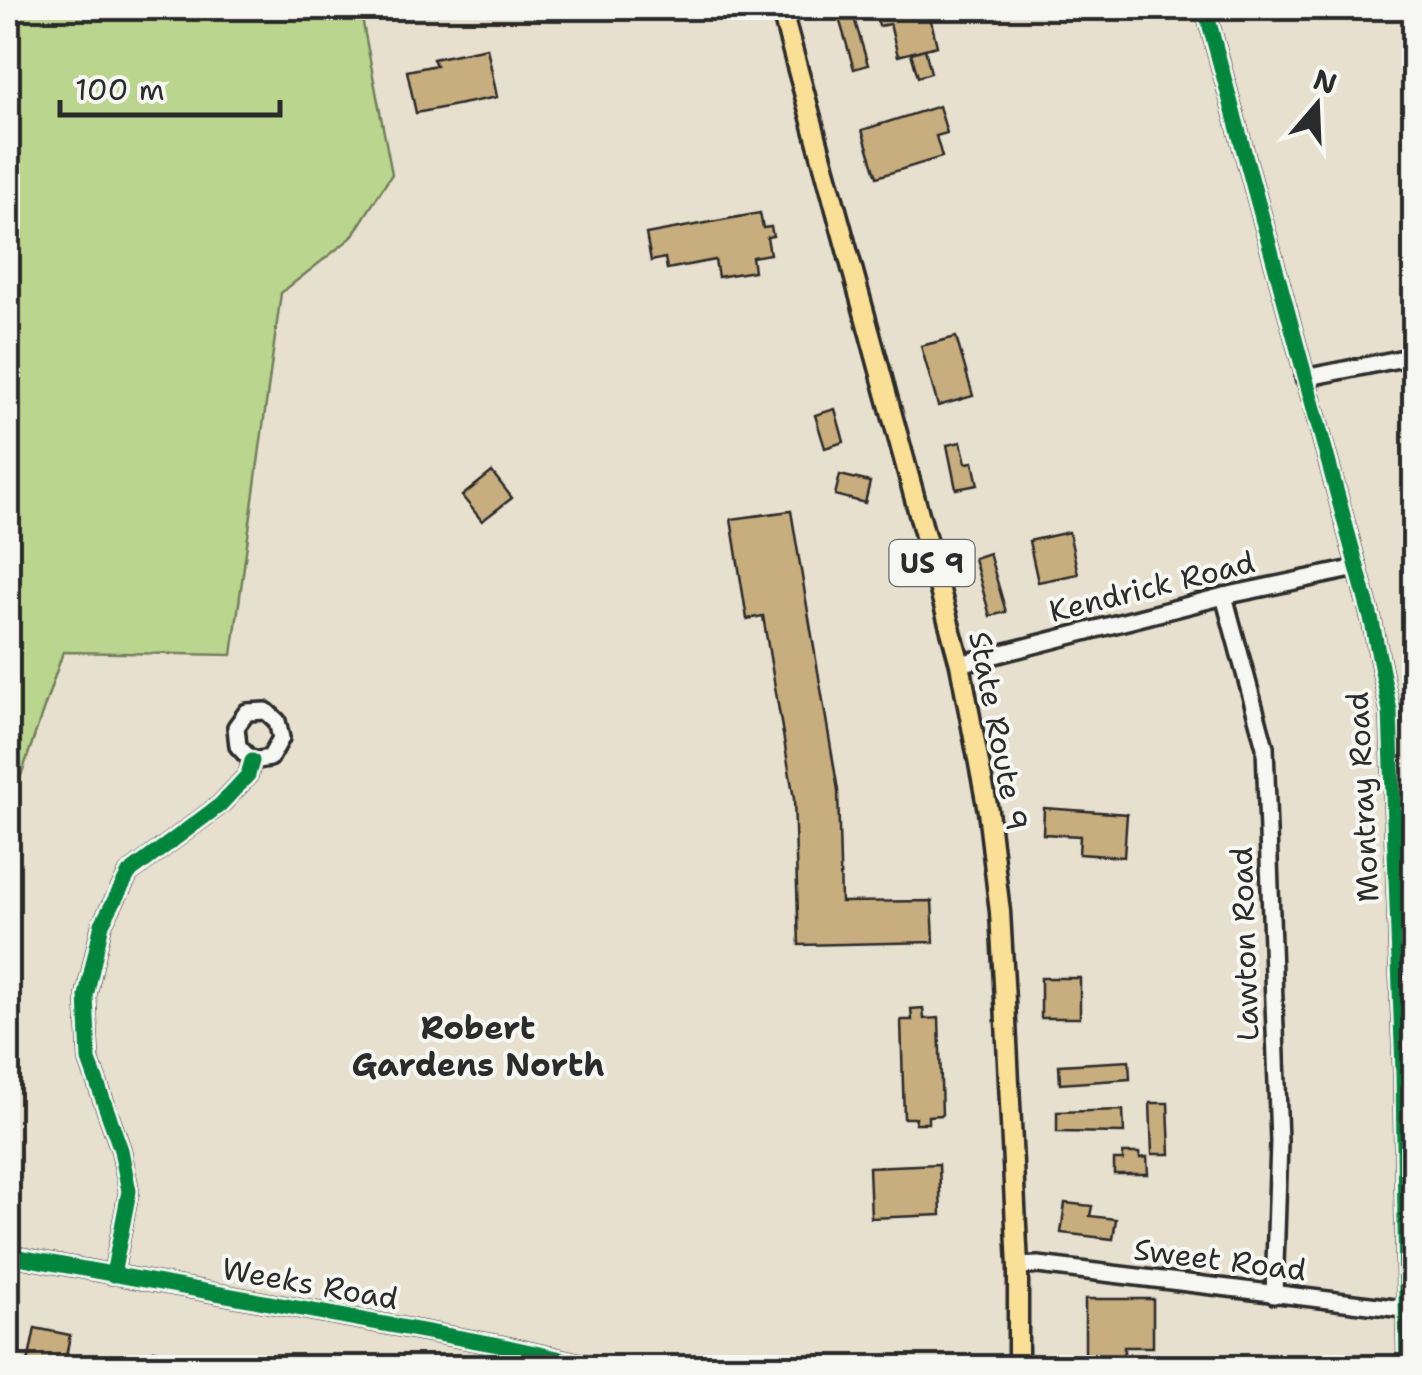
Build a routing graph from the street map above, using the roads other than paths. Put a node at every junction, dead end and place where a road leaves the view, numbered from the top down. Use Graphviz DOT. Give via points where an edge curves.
graph roads {
  1 [pos="781,8"];
  2 [pos="1205,8"];
  3 [pos="1414,356"];
  4 [pos="1304,378"];
  5 [pos="1358,568"];
  6 [pos="1224,596"];
  7 [pos="960,664"];
  8 [pos="252,761"];
  9 [pos="8,1255"];
  10 [pos="1018,1266"];
  11 [pos="113,1275"];
  12 [pos="1274,1295"];
  13 [pos="1410,1310"];
  14 [pos="602,1368"];
  15 [pos="1018,1368"];
  16 [pos="1407,1368"];
  1 -- 7 [label="main road, State Route 9 / US 9"];
  2 -- 4 [label="street, Montray Road"];
  3 -- 4 [label="street"];
  4 -- 5 [label="street, Montray Road"];
  5 -- 6 [label="street, Kendrick Road"];
  5 -- 13 [label="street, Montray Road" via="1390,710"];
  6 -- 7 [label="street, Kendrick Road"];
  6 -- 12 [label="street, Lawton Road" via="1265,747 1278,1142"];
  7 -- 10 [label="main road, State Route 9 / US 9" via="1000,912"];
  8 -- 11 [label="street" via="248,776 220,805 129,872 102,924 86,996 89,1060 121,1150 128,1192"];
  9 -- 11 [label="street, Weeks Road"];
  10 -- 12 [label="street, Sweet Road"];
  10 -- 15 [label="main road, State Route 9 / US 9"];
  11 -- 14 [label="street, Weeks Road"];
  12 -- 13 [label="street, Sweet Road"];
  13 -- 16 [label="street, Montray Road"];
}
